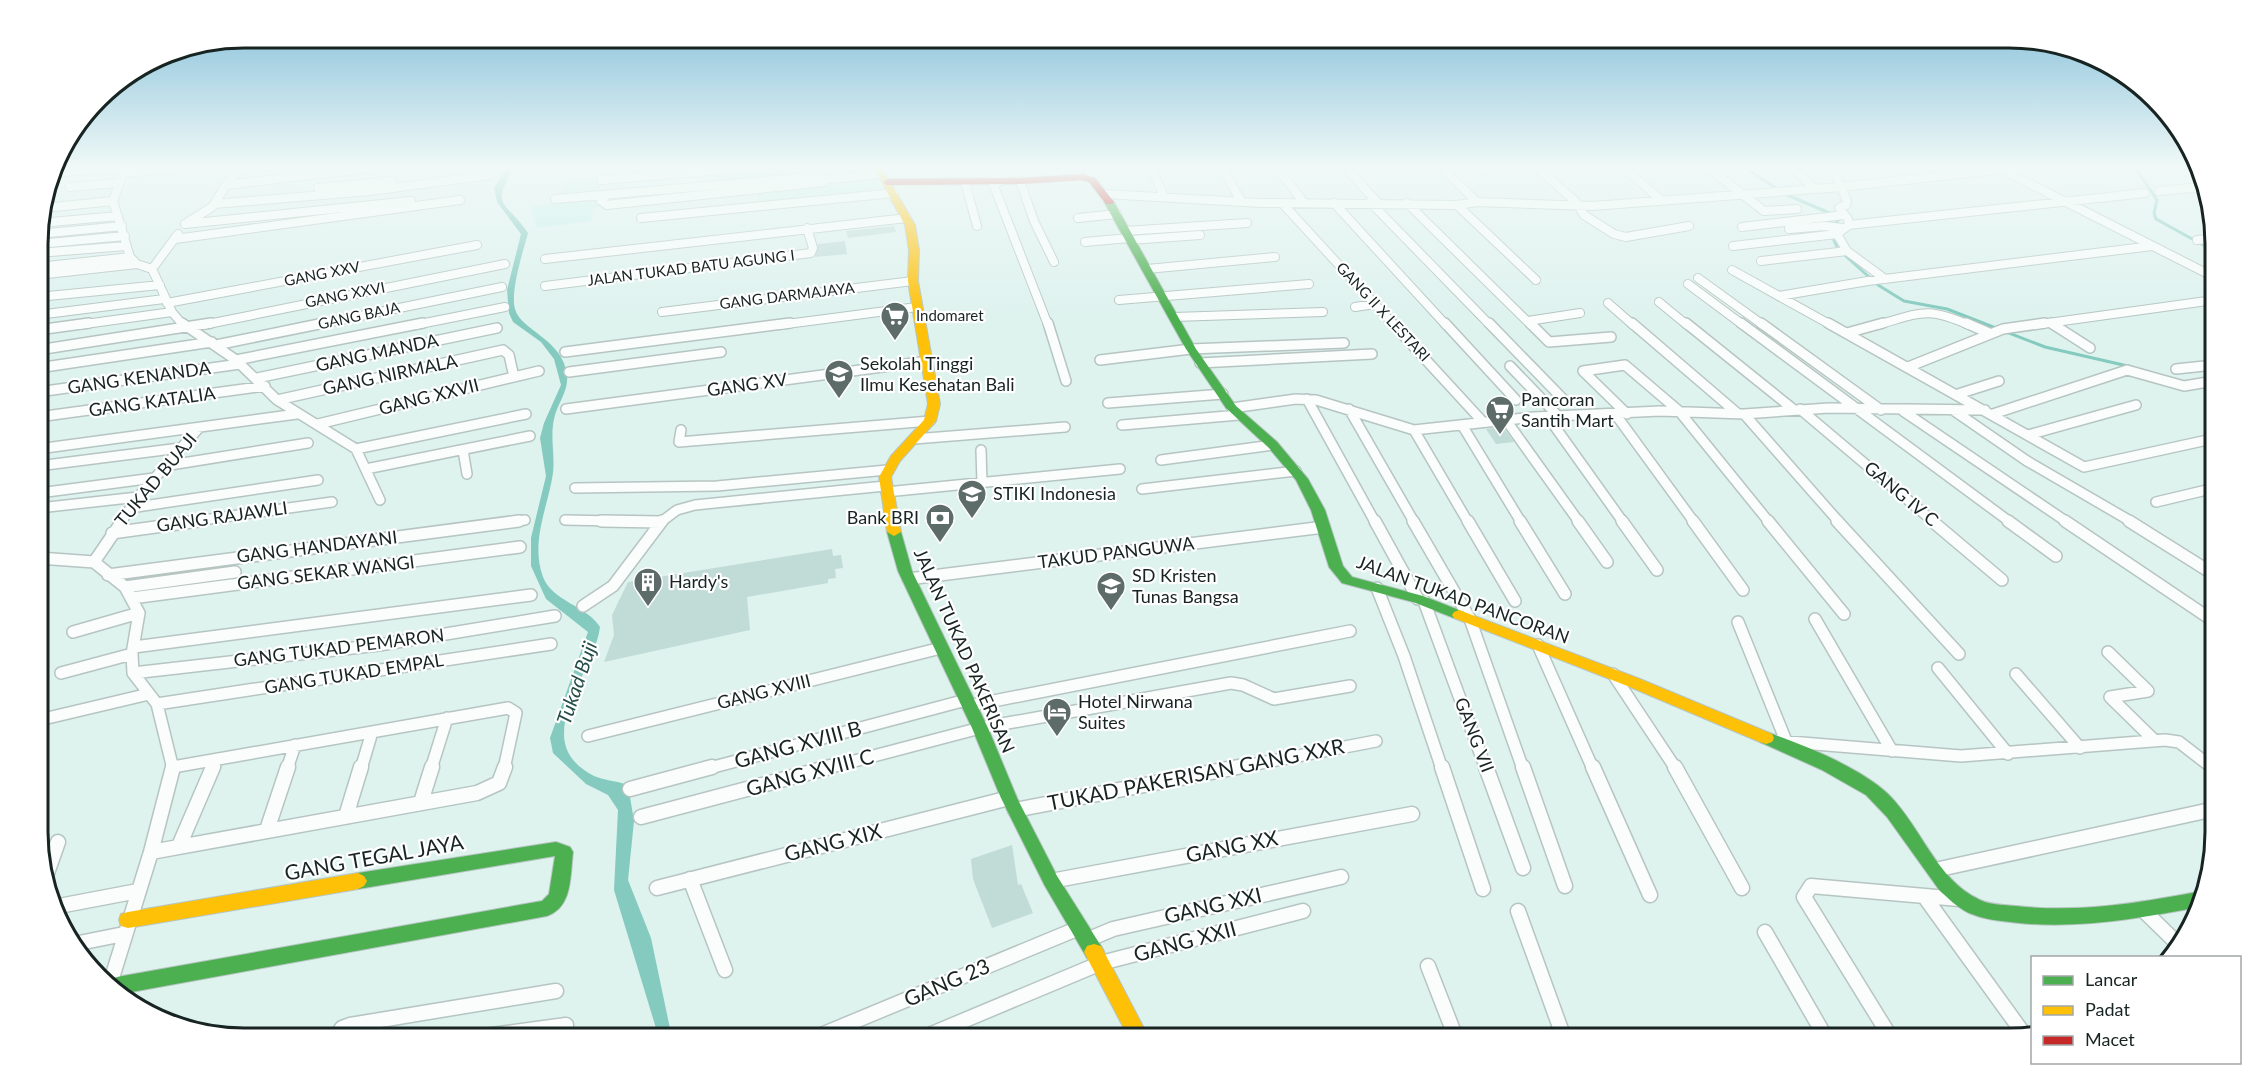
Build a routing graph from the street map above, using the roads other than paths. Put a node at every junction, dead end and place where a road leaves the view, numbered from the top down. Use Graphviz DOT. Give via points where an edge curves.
graph roads {
  1 [pos="116,216"];
  2 [pos="118,216"];
  3 [pos="196,216"];
  4 [pos="273,216"];
  5 [pos="353,216"];
  6 [pos="653,216"];
  7 [pos="974,216"];
  8 [pos="1009,216"];
  9 [pos="1032,216"];
  10 [pos="1095,216"];
  11 [pos="1118,216"];
  12 [pos="1294,216"];
  13 [pos="1346,216"];
  14 [pos="1388,216"];
  15 [pos="1421,216"];
  16 [pos="1469,216"];
  17 [pos="1588,216"];
  18 [pos="1839,216"];
  19 [pos="1841,216"];
  20 [pos="1952,216"];
  21 [pos="2094,216"];
  22 [pos="641,218"];
  23 [pos="907,218"];
  24 [pos="1078,218"];
  25 [pos="49,222"];
  26 [pos="1247,223"];
  27 [pos="185,224"];
  28 [pos="122,226"];
  29 [pos="977,226"];
  30 [pos="1689,226"];
  31 [pos="1742,226"];
  32 [pos="807,228"];
  33 [pos="1825,230"];
  34 [pos="1841,230"];
  35 [pos="1753,232"];
  36 [pos="48,233"];
  37 [pos="1200,235"];
  38 [pos="125,236"];
  39 [pos="1128,237"];
  40 [pos="175,239"];
  41 [pos="2205,239"];
  42 [pos="2197,240"];
  43 [pos="1085,242"];
  44 [pos="48,243"];
  45 [pos="477,245"];
  46 [pos="126,246"];
  47 [pos="1733,246"];
  48 [pos="2152,246"];
  49 [pos="48,252"];
  50 [pos="1846,252"];
  51 [pos="130,257"];
  52 [pos="1275,257"];
  53 [pos="545,259"];
  54 [pos="1761,261"];
  55 [pos="1054,262"];
  56 [pos="137,264"];
  57 [pos="505,264"];
  58 [pos="48,266"];
  59 [pos="152,269"];
  60 [pos="1148,269"];
  61 [pos="1732,270"];
  62 [pos="2205,272"];
  63 [pos="48,274"];
  64 [pos="1698,278"];
  65 [pos="1536,280"];
  66 [pos="1883,280"];
  67 [pos="913,281"];
  68 [pos="1309,284"];
  69 [pos="1688,284"];
  70 [pos="160,285"];
  71 [pos="545,286"];
  72 [pos="502,287"];
  73 [pos="48,296"];
  74 [pos="1163,296"];
  75 [pos="1779,296"];
  76 [pos="1119,300"];
  77 [pos="166,301"];
  78 [pos="2205,301"];
  79 [pos="1659,302"];
  80 [pos="1608,303"];
  81 [pos="1375,304"];
  82 [pos="505,307"];
  83 [pos="1355,307"];
  84 [pos="917,308"];
  85 [pos="172,312"];
  86 [pos="662,312"];
  87 [pos="1323,312"];
  88 [pos="1580,313"];
  89 [pos="48,314"];
  90 [pos="1174,317"];
  91 [pos="1528,321"];
  92 [pos="2051,323"];
  93 [pos="185,327"];
  94 [pos="496,328"];
  95 [pos="48,329"];
  96 [pos="1847,333"];
  97 [pos="1990,333"];
  98 [pos="1611,337"];
  99 [pos="214,344"];
  100 [pos="1344,344"];
  101 [pos="621,345"];
  102 [pos="48,348"];
  103 [pos="2090,348"];
  104 [pos="1191,349"];
  105 [pos="565,352"];
  106 [pos="721,352"];
  107 [pos="1372,354"];
  108 [pos="1100,360"];
  109 [pos="928,361"];
  110 [pos="238,362"];
  111 [pos="1200,363"];
  112 [pos="619,366"];
  113 [pos="1510,366"];
  114 [pos="48,367"];
  115 [pos="1908,367"];
  116 [pos="2205,368"];
  117 [pos="2176,369"];
  118 [pos="2201,370"];
  119 [pos="539,371"];
  120 [pos="568,372"];
  121 [pos="2205,373"];
  122 [pos="514,377"];
  123 [pos="257,378"];
  124 [pos="1066,381"];
  125 [pos="1999,381"];
  126 [pos="2205,381"];
  127 [pos="265,386"];
  128 [pos="48,390"];
  129 [pos="1223,394"];
  130 [pos="1958,394"];
  131 [pos="1307,399"];
  132 [pos="277,400"];
  133 [pos="1516,400"];
  134 [pos="1564,400"];
  135 [pos="1108,403"];
  136 [pos="2136,405"];
  137 [pos="566,409"];
  138 [pos="1349,409"];
  139 [pos="1797,409"];
  140 [pos="1857,409"];
  141 [pos="1881,410"];
  142 [pos="1953,410"];
  143 [pos="1236,411"];
  144 [pos="1679,411"];
  145 [pos="1903,411"];
  146 [pos="1989,412"];
  147 [pos="1741,413"];
  148 [pos="297,414"];
  149 [pos="526,414"];
  150 [pos="1621,415"];
  151 [pos="48,416"];
  152 [pos="1554,417"];
  153 [pos="1506,420"];
  154 [pos="930,421"];
  155 [pos="1483,422"];
  156 [pos="318,424"];
  157 [pos="1122,425"];
  158 [pos="1462,425"];
  159 [pos="1065,427"];
  160 [pos="198,429"];
  161 [pos="681,430"];
  162 [pos="1414,430"];
  163 [pos="2028,435"];
  164 [pos="530,436"];
  165 [pos="914,439"];
  166 [pos="2205,441"];
  167 [pos="308,443"];
  168 [pos="1273,445"];
  169 [pos="48,448"];
  170 [pos="180,448"];
  171 [pos="356,449"];
  172 [pos="463,450"];
  173 [pos="981,450"];
  174 [pos="1161,460"];
  175 [pos="48,465"];
  176 [pos="164,466"];
  177 [pos="366,469"];
  178 [pos="1120,469"];
  179 [pos="887,470"];
  180 [pos="1296,471"];
  181 [pos="467,474"];
  182 [pos="154,478"];
  183 [pos="318,480"];
  184 [pos="982,483"];
  185 [pos="575,488"];
  186 [pos="886,489"];
  187 [pos="1142,489"];
  188 [pos="2205,490"];
  189 [pos="48,492"];
  190 [pos="138,497"];
  191 [pos="380,500"];
  192 [pos="332,502"];
  193 [pos="2156,502"];
  194 [pos="48,507"];
  195 [pos="130,508"];
  196 [pos="525,520"];
  197 [pos="565,520"];
  198 [pos="661,522"];
  199 [pos="1324,526"];
  200 [pos="112,533"];
  201 [pos="520,548"];
  202 [pos="2056,556"];
  203 [pos="48,559"];
  204 [pos="94,562"];
  205 [pos="1607,562"];
  206 [pos="2205,569"];
  207 [pos="1657,570"];
  208 [pos="235,572"];
  209 [pos="108,575"];
  210 [pos="908,579"];
  211 [pos="2002,580"];
  212 [pos="125,587"];
  213 [pos="1377,588"];
  214 [pos="1743,590"];
  215 [pos="1565,594"];
  216 [pos="531,595"];
  217 [pos="132,598"];
  218 [pos="1421,600"];
  219 [pos="1515,601"];
  220 [pos="583,606"];
  221 [pos="139,613"];
  222 [pos="1844,614"];
  223 [pos="2205,615"];
  224 [pos="550,617"];
  225 [pos="1470,619"];
  226 [pos="1815,619"];
  227 [pos="1738,622"];
  228 [pos="1350,631"];
  229 [pos="73,632"];
  230 [pos="551,644"];
  231 [pos="1538,645"];
  232 [pos="940,648"];
  233 [pos="133,650"];
  234 [pos="2108,652"];
  235 [pos="1959,654"];
  236 [pos="1938,668"];
  237 [pos="61,673"];
  238 [pos="133,673"];
  239 [pos="1612,674"];
  240 [pos="2016,674"];
  241 [pos="1350,686"];
  242 [pos="153,699"];
  243 [pos="967,703"];
  244 [pos="48,718"];
  245 [pos="447,718"];
  246 [pos="980,728"];
  247 [pos="372,732"];
  248 [pos="588,736"];
  249 [pos="1770,740"];
  250 [pos="1376,741"];
  251 [pos="1786,741"];
  252 [pos="2155,741"];
  253 [pos="296,745"];
  254 [pos="2080,748"];
  255 [pos="1892,750"];
  256 [pos="2008,754"];
  257 [pos="217,759"];
  258 [pos="2205,762"];
  259 [pos="173,767"];
  260 [pos="630,789"];
  261 [pos="421,802"];
  262 [pos="1012,804"];
  263 [pos="2205,811"];
  264 [pos="1412,814"];
  265 [pos="346,816"];
  266 [pos="641,817"];
  267 [pos="267,830"];
  268 [pos="58,842"];
  269 [pos="178,846"];
  270 [pos="151,852"];
  271 [pos="51,862"];
  272 [pos="1523,868"];
  273 [pos="1935,870"];
  274 [pos="1341,877"];
  275 [pos="690,879"];
  276 [pos="1051,881"];
  277 [pos="1565,886"];
  278 [pos="657,888"];
  279 [pos="1742,888"];
  280 [pos="1484,889"];
  281 [pos="138,891"];
  282 [pos="1650,895"];
  283 [pos="1924,896"];
  284 [pos="1959,899"];
  285 [pos="2193,901"];
  286 [pos="62,905"];
  287 [pos="2142,909"];
  288 [pos="1303,911"];
  289 [pos="1518,911"];
  290 [pos="127,927"];
  291 [pos="1765,932"];
  292 [pos="1083,934"];
  293 [pos="2173,939"];
  294 [pos="82,941"];
  295 [pos="1101,963"];
  296 [pos="1428,966"];
  297 [pos="725,970"];
  298 [pos="112,977"];
  299 [pos="123,985"];
  300 [pos="556,992"];
  301 [pos="566,1025"];
  302 [pos="342,1028"];
  303 [pos="544,1028"];
  304 [pos="840,1028"];
  305 [pos="946,1028"];
  306 [pos="1134,1028"];
  307 [pos="1452,1028"];
  308 [pos="1560,1028"];
  309 [pos="1820,1028"];
  310 [pos="1885,1028"];
  311 [pos="2019,1028"];
  1 -- 25 [label="street"];
  2 -- 28 [label="street"];
  3 -- 27 [label="street"];
  4 -- 27 [label="street"];
  5 -- 40 [label="street"];
  6 -- 22 [label="street"];
  7 -- 29 [label="street"];
  8 -- 124 [label="street"];
  9 -- 55 [label="street"];
  10 -- 24 [label="street"];
  11 -- 39 [label="street, JALAN TUKAD PANCORAN"];
  12 -- 81 [label="street, GANG II X LESTARI"];
  13 -- 133 [label="street"];
  14 -- 134 [label="street"];
  15 -- 91 [label="street"];
  16 -- 65 [label="street"];
  17 -- 30 [label="street" via="1622,237"];
  18 -- 31 [label="street"];
  19 -- 34 [label="street"];
  20 -- 34 [label="street"];
  21 -- 48 [label="street"];
  23 -- 32 [label="street"];
  23 -- 67 [label="street" via="914,250"];
  26 -- 39 [label="street"];
  27 -- 40 [label="street"];
  28 -- 36 [label="street"];
  28 -- 38 [label="street"];
  32 -- 53 [label="street"];
  32 -- 71 [label="street, JALAN TUKAD BATU AGUNG I" via="811,253"];
  33 -- 34 [label="street"];
  33 -- 35 [label="street"];
  33 -- 47 [label="street"];
  34 -- 50 [label="street" via="1839,240"];
  37 -- 39 [label="street"];
  38 -- 44 [label="street"];
  38 -- 46 [label="street"];
  39 -- 43 [label="street"];
  39 -- 60 [label="street, JALAN TUKAD PANCORAN"];
  40 -- 59 [label="street"];
  41 -- 42 [label="street"];
  45 -- 77 [label="street, GANG XXV"];
  46 -- 49 [label="street"];
  46 -- 51 [label="street"];
  48 -- 62 [label="street"];
  48 -- 66 [label="street"];
  50 -- 54 [label="street"];
  50 -- 66 [label="street"];
  51 -- 56 [label="street"];
  51 -- 58 [label="street"];
  52 -- 60 [label="street"];
  56 -- 59 [label="street"];
  56 -- 63 [label="street"];
  57 -- 93 [label="street, GANG XXVI"];
  59 -- 70 [label="street"];
  60 -- 74 [label="street, JALAN TUKAD PANCORAN"];
  61 -- 75 [label="street"];
  64 -- 141 [label="street"];
  66 -- 75 [label="street"];
  67 -- 84 [label="street"];
  67 -- 86 [label="street, GANG DARMAJAYA"];
  68 -- 74 [label="street"];
  69 -- 140 [label="street"];
  70 -- 73 [label="street"];
  70 -- 77 [label="street"];
  72 -- 99 [label="street, GANG BAJA"];
  74 -- 76 [label="street"];
  74 -- 90 [label="street, JALAN TUKAD PANCORAN"];
  75 -- 96 [label="street"];
  77 -- 85 [label="street"];
  77 -- 89 [label="street, GANG XXV"];
  78 -- 92 [label="street"];
  79 -- 139 [label="street, GANG IV C"];
  80 -- 147 [label="street"];
  81 -- 83 [label="street"];
  81 -- 155 [label="street, GANG II X LESTARI"];
  82 -- 110 [label="street, GANG KENANDA"];
  84 -- 101 [label="street"];
  84 -- 109 [label="street"];
  85 -- 93 [label="street"];
  85 -- 95 [label="street"];
  87 -- 90 [label="street"];
  88 -- 91 [label="street"];
  90 -- 104 [label="street, JALAN TUKAD PANCORAN"];
  91 -- 98 [label="street" via="1554,344"];
  92 -- 97 [label="street"];
  92 -- 103 [label="street"];
  93 -- 99 [label="street"];
  93 -- 102 [label="street, GANG XXVI"];
  94 -- 123 [label="street, GANG MANDA"];
  96 -- 97 [label="street" via="1927,311"];
  96 -- 115 [label="street"];
  97 -- 115 [label="street"];
  99 -- 110 [label="street"];
  99 -- 114 [label="street, GANG BAJA"];
  100 -- 104 [label="street"];
  101 -- 105 [label="street"];
  101 -- 112 [label="street"];
  104 -- 108 [label="street"];
  104 -- 111 [label="street, JALAN TUKAD PANCORAN"];
  106 -- 112 [label="street"];
  107 -- 111 [label="street"];
  109 -- 137 [label="street, GANG XV"];
  109 -- 154 [label="street" via="934,405"];
  110 -- 123 [label="street"];
  110 -- 128 [label="street, GANG KENANDA"];
  111 -- 129 [label="street, JALAN TUKAD PANCORAN"];
  112 -- 120 [label="street"];
  113 -- 152 [label="street"];
  115 -- 130 [label="street"];
  116 -- 118 [label="street"];
  117 -- 118 [label="street"];
  118 -- 121 [label="street"];
  119 -- 122 [label="street, GANG XXVII"];
  122 -- 132 [label="street, GANG NIRMALA" via="503,350"];
  122 -- 156 [label="street, GANG XXVII"];
  123 -- 127 [label="street"];
  125 -- 130 [label="street"];
  126 -- 146 [label="street" via="2184,387 2127,370"];
  127 -- 132 [label="street"];
  127 -- 151 [label="street, GANG KATALIA"];
  129 -- 135 [label="street"];
  129 -- 143 [label="street, JALAN TUKAD PANCORAN"];
  130 -- 146 [label="street"];
  131 -- 138 [label="street"];
  131 -- 143 [label="street"];
  131 -- 218 [label="street, GANG VII"];
  132 -- 148 [label="street"];
  136 -- 163 [label="street"];
  138 -- 162 [label="street"];
  138 -- 225 [label="street"];
  139 -- 140 [label="street"];
  139 -- 147 [label="street"];
  139 -- 211 [label="street, GANG IV C"];
  140 -- 141 [label="street"];
  140 -- 202 [label="street"];
  141 -- 145 [label="street"];
  142 -- 145 [label="street"];
  142 -- 146 [label="street"];
  142 -- 206 [label="street" via="2027,461"];
  143 -- 157 [label="street"];
  143 -- 168 [label="street, JALAN TUKAD PANCORAN"];
  144 -- 147 [label="street"];
  144 -- 150 [label="street"];
  144 -- 150 [label="street" via="1625,365 1583,371"];
  144 -- 222 [label="street"];
  145 -- 223 [label="street"];
  146 -- 163 [label="street"];
  147 -- 235 [label="street"];
  148 -- 156 [label="street"];
  148 -- 160 [label="street, TUKAD BUAJI"];
  149 -- 171 [label="street"];
  150 -- 152 [label="street"];
  150 -- 214 [label="street"];
  152 -- 153 [label="street"];
  152 -- 207 [label="street"];
  153 -- 155 [label="street"];
  153 -- 205 [label="street"];
  154 -- 161 [label="street" via="679,442"];
  154 -- 165 [label="street"];
  155 -- 158 [label="street"];
  156 -- 171 [label="street"];
  158 -- 162 [label="street"];
  158 -- 215 [label="street"];
  159 -- 165 [label="street"];
  160 -- 169 [label="street"];
  160 -- 170 [label="street, TUKAD BUAJI"];
  162 -- 219 [label="street"];
  163 -- 166 [label="street" via="2088,468"];
  164 -- 172 [label="street"];
  165 -- 179 [label="street"];
  167 -- 176 [label="street"];
  168 -- 174 [label="street"];
  168 -- 180 [label="street, JALAN TUKAD PANCORAN"];
  170 -- 175 [label="street"];
  170 -- 176 [label="street, TUKAD BUAJI"];
  171 -- 177 [label="street"];
  172 -- 177 [label="street"];
  172 -- 181 [label="street"];
  173 -- 184 [label="street"];
  176 -- 182 [label="street, TUKAD BUAJI"];
  177 -- 191 [label="street"];
  178 -- 184 [label="street"];
  179 -- 185 [label="street" via="717,486"];
  179 -- 186 [label="street, JALAN TUKAD PAKERISAN"];
  180 -- 187 [label="street"];
  180 -- 199 [label="street, JALAN TUKAD PANCORAN"];
  182 -- 189 [label="street"];
  182 -- 190 [label="street, TUKAD BUAJI"];
  183 -- 195 [label="street"];
  184 -- 186 [label="street"];
  186 -- 198 [label="street" via="687,506 669,513"];
  186 -- 210 [label="street, JALAN TUKAD PAKERISAN"];
  188 -- 193 [label="street"];
  190 -- 194 [label="street"];
  190 -- 195 [label="street, TUKAD BUAJI"];
  192 -- 200 [label="street, GANG RAJAWLI"];
  195 -- 200 [label="street, TUKAD BUAJI"];
  196 -- 209 [label="street, GANG HANDAYANI"];
  197 -- 198 [label="street"];
  198 -- 220 [label="street" via="613,586"];
  199 -- 210 [label="street, TAKUD PANGUWA"];
  199 -- 213 [label="street, JALAN TUKAD PANCORAN" via="1341,574"];
  200 -- 204 [label="street, TUKAD BUAJI"];
  201 -- 217 [label="street, GANG SEKAR WANGI"];
  203 -- 204 [label="street"];
  204 -- 209 [label="street"];
  208 -- 212 [label="street"];
  209 -- 212 [label="street"];
  210 -- 232 [label="street, JALAN TUKAD PAKERISAN"];
  212 -- 217 [label="street"];
  213 -- 218 [label="street, JALAN TUKAD PANCORAN"];
  213 -- 280 [label="street" via="1397,635"];
  216 -- 233 [label="street"];
  217 -- 221 [label="street"];
  218 -- 225 [label="street, JALAN TUKAD PANCORAN"];
  218 -- 272 [label="street, GANG VII"];
  221 -- 229 [label="street"];
  221 -- 233 [label="street"];
  224 -- 238 [label="street, GANG TUKAD PEMARON" via="380,645"];
  225 -- 231 [label="street, JALAN TUKAD PANCORAN"];
  225 -- 277 [label="street"];
  226 -- 255 [label="street"];
  227 -- 251 [label="street"];
  228 -- 243 [label="street, GANG XVIII B"];
  230 -- 242 [label="street, GANG TUKAD EMPAL"];
  231 -- 239 [label="street, JALAN TUKAD PANCORAN"];
  231 -- 282 [label="street"];
  232 -- 243 [label="street, JALAN TUKAD PAKERISAN"];
  232 -- 248 [label="street, GANG XVIII"];
  233 -- 237 [label="street"];
  233 -- 238 [label="street"];
  234 -- 252 [label="street" via="2148,691 2110,697"];
  236 -- 256 [label="street"];
  238 -- 242 [label="street"];
  239 -- 249 [label="street, JALAN TUKAD PANCORAN"];
  239 -- 279 [label="street" via="1689,788"];
  240 -- 254 [label="street"];
  241 -- 246 [label="street, GANG XVIII C" via="1274,699 1246,685 1231,683"];
  242 -- 244 [label="street, GANG TUKAD EMPAL"];
  242 -- 259 [label="street"];
  243 -- 246 [label="street, JALAN TUKAD PAKERISAN"];
  243 -- 260 [label="street, GANG XVIII B"];
  245 -- 247 [label="street"];
  245 -- 261 [label="street"];
  245 -- 261 [label="street" via="508,708 516,713 503,776 499,783 477,793"];
  246 -- 262 [label="street, JALAN TUKAD PAKERISAN"];
  246 -- 266 [label="street, GANG XVIII C"];
  247 -- 253 [label="street"];
  247 -- 265 [label="street"];
  249 -- 251 [label="street"];
  249 -- 273 [label="street, JALAN TUKAD PANCORAN" via="1875,792"];
  250 -- 262 [label="street, TUKAD PAKERISAN GANG XXR"];
  251 -- 255 [label="street"];
  252 -- 254 [label="street"];
  252 -- 258 [label="street" via="2179,742"];
  253 -- 257 [label="street"];
  253 -- 267 [label="street"];
  254 -- 256 [label="street"];
  255 -- 256 [label="street" via="1961,756"];
  257 -- 259 [label="street"];
  257 -- 269 [label="street"];
  259 -- 270 [label="street"];
  261 -- 265 [label="street"];
  262 -- 275 [label="street, GANG XIX"];
  262 -- 276 [label="street, JALAN TUKAD PAKERISAN"];
  263 -- 273 [label="street"];
  264 -- 276 [label="street, GANG XX"];
  265 -- 267 [label="street"];
  267 -- 269 [label="street"];
  268 -- 271 [label="street"];
  269 -- 270 [label="street"];
  270 -- 281 [label="street"];
  273 -- 284 [label="street, JALAN TUKAD PANCORAN"];
  274 -- 292 [label="street, GANG XXI"];
  275 -- 278 [label="street, GANG XIX"];
  275 -- 297 [label="street"];
  276 -- 292 [label="street, JALAN TUKAD PAKERISAN"];
  281 -- 286 [label="street"];
  281 -- 290 [label="street"];
  283 -- 284 [label="street"];
  283 -- 310 [label="street" via="1811,886 1804,897"];
  283 -- 311 [label="street"];
  284 -- 287 [label="street, JALAN TUKAD PANCORAN" via="1989,911 2052,919 2107,916"];
  285 -- 287 [label="street, JALAN TUKAD PANCORAN"];
  287 -- 293 [label="street"];
  288 -- 295 [label="street, GANG XXII"];
  289 -- 308 [label="street"];
  290 -- 294 [label="street"];
  290 -- 298 [label="street"];
  290 -- 299 [label="street, GANG TEGAL JAYA" via="542,850 564,852 559,894 547,908"];
  291 -- 309 [label="street"];
  292 -- 295 [label="street, JALAN TUKAD PAKERISAN"];
  292 -- 304 [label="street, GANG 23"];
  295 -- 305 [label="street, GANG XXII"];
  295 -- 306 [label="street, JALAN TUKAD PAKERISAN"];
  296 -- 307 [label="street"];
  300 -- 302 [label="street"];
  301 -- 303 [label="street"];
}
